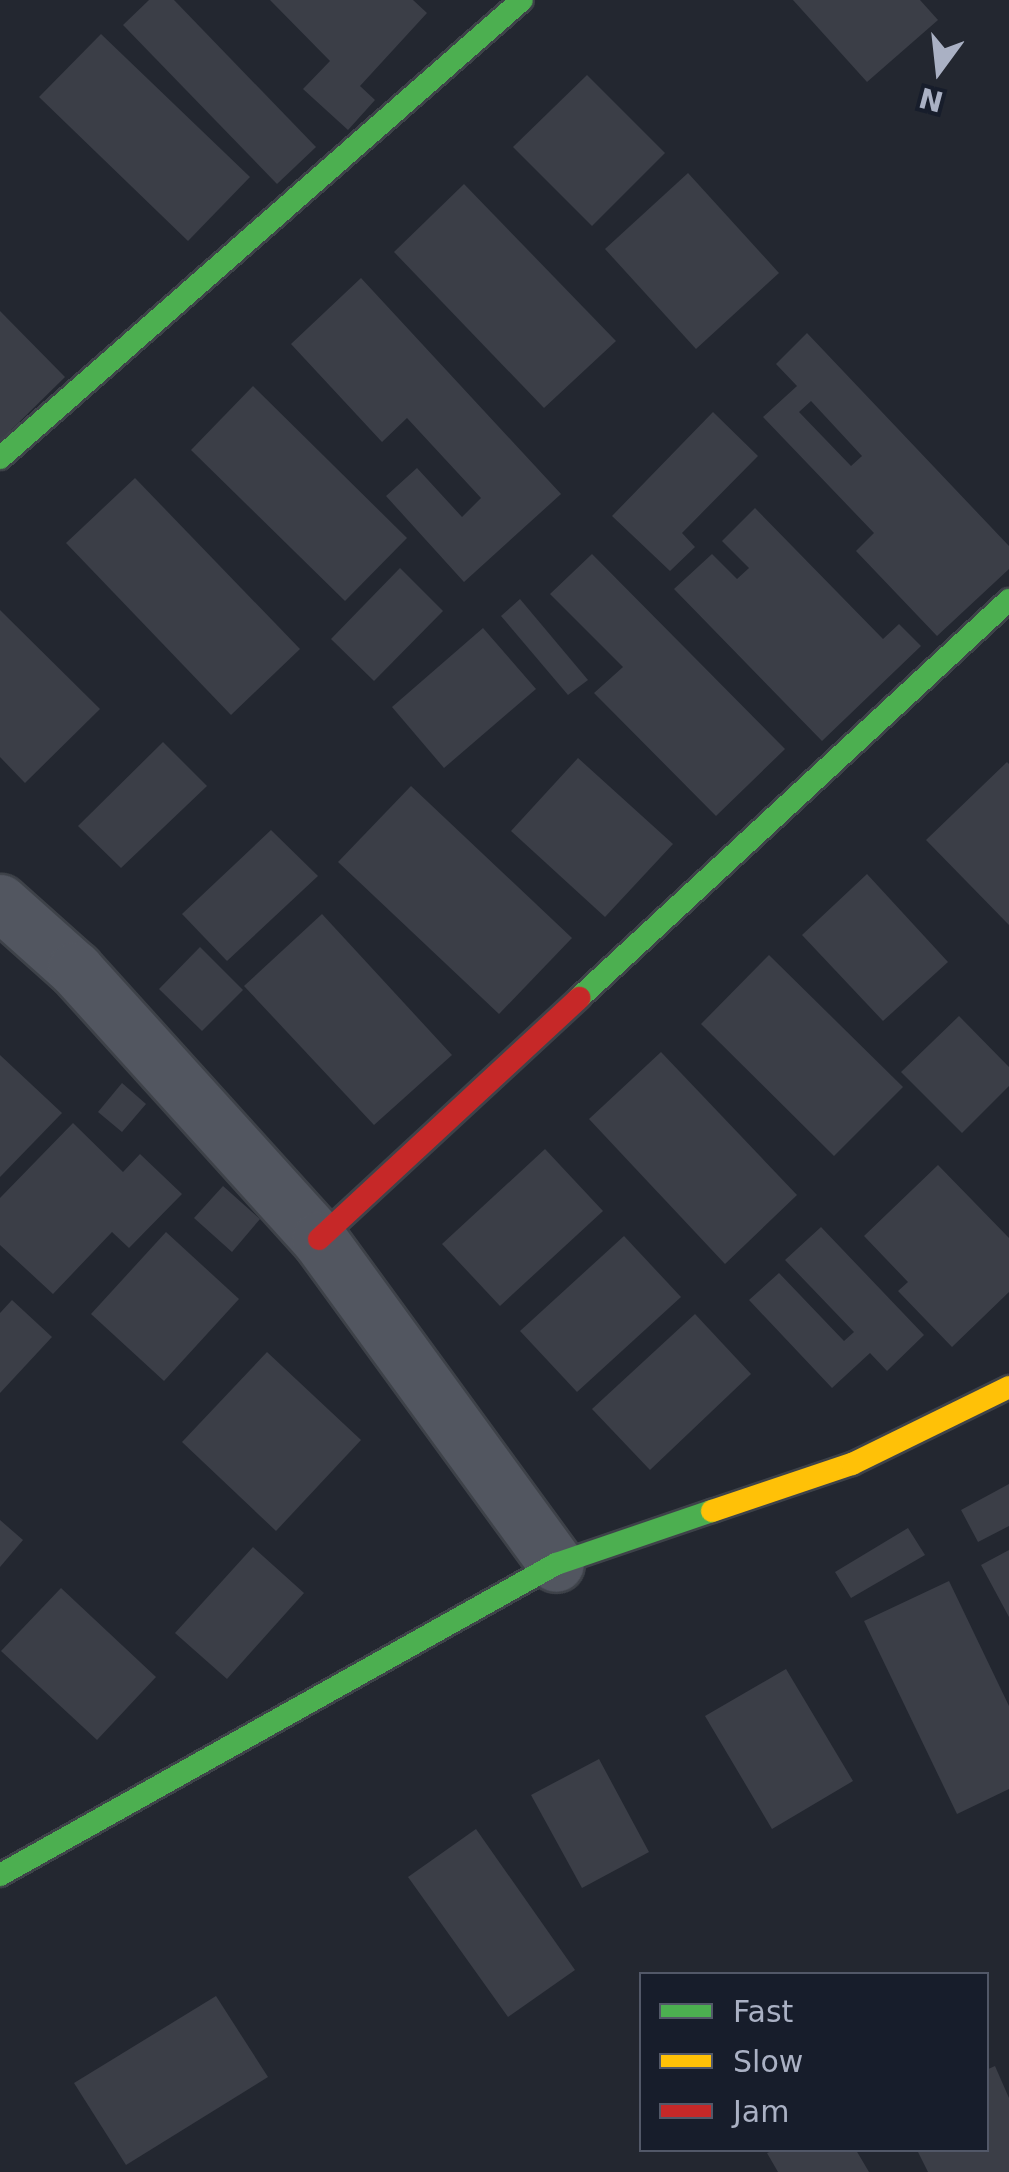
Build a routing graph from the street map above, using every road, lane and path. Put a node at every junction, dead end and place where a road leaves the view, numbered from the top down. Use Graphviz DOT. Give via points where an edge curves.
graph roads {
  1 [pos="522,0"];
  2 [pos="0,458"];
  3 [pos="1009,600"];
  4 [pos="0,902"];
  5 [pos="320,1239"];
  6 [pos="1009,1388"];
  7 [pos="556,1564"];
  8 [pos="0,1875"];
  1 -- 2 [label="street"];
  3 -- 5 [label="street"];
  4 -- 5 [label="street" via="76,968"];
  5 -- 7 [label="street"];
  6 -- 7 [label="street" via="852,1464"];
  7 -- 8 [label="street"];
}
